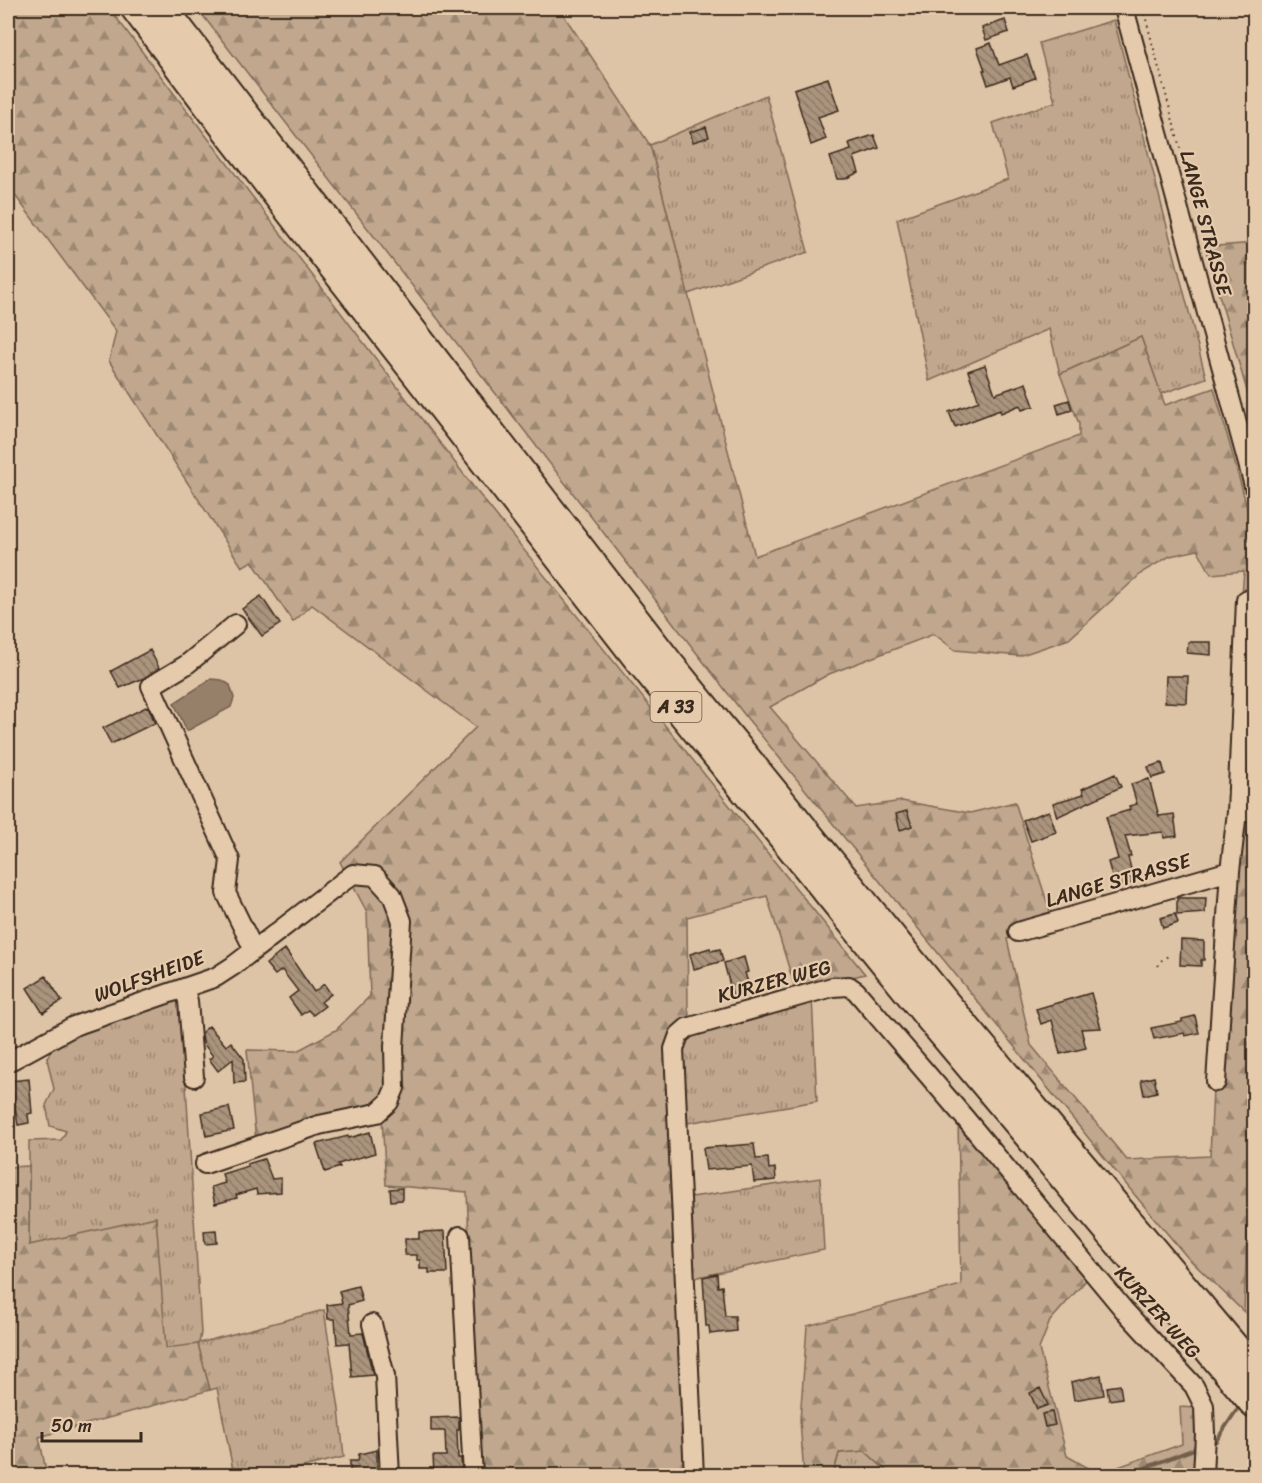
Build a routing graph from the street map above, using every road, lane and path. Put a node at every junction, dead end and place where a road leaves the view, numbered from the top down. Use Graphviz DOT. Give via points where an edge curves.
graph roads {
  1 [pos="134,8"];
  2 [pos="164,8"];
  3 [pos="1124,8"];
  4 [pos="1254,486"];
  5 [pos="1246,600"];
  6 [pos="236,624"];
  7 [pos="1246,812"];
  8 [pos="1230,871"];
  9 [pos="1018,932"];
  10 [pos="254,950"];
  11 [pos="1171,954"];
  12 [pos="1158,966"];
  13 [pos="184,988"];
  14 [pos="8,1062"];
  15 [pos="194,1077"];
  16 [pos="1216,1082"];
  17 [pos="205,1164"];
  18 [pos="460,1236"];
  19 [pos="1254,1256"];
  20 [pos="1254,1298"];
  21 [pos="372,1324"];
  22 [pos="1250,1388"];
  23 [pos="390,1476"];
  24 [pos="473,1476"];
  25 [pos="694,1476"];
  26 [pos="1203,1476"];
  27 [pos="1251,1476"];
  1 -- 22 [label="highway, A 33" via="637,659 945,1038"];
  2 -- 22 [label="highway, A 33" via="677,670"];
  3 -- 4 [label="street, LANGE STRASSE"];
  5 -- 7 [label="street"];
  6 -- 10 [label="street" via="186,665 151,686 230,860 226,893"];
  7 -- 8 [label="street"];
  8 -- 9 [label="street, LANGE STRASSE"];
  8 -- 16 [label="street"];
  10 -- 13 [label="street, WOLFSHEIDE" via="216,977"];
  10 -- 17 [label="street, WOLFSHEIDE" via="353,874 375,876 392,895 402,921 395,1088 389,1102 376,1113 319,1125"];
  11 -- 12 [label="path"];
  13 -- 14 [label="street, WOLFSHEIDE" via="74,1026"];
  13 -- 15 [label="street"];
  18 -- 24 [label="street"];
  19 -- 20 [label="path"];
  20 -- 27 [label="path, bridge"];
  21 -- 23 [label="street" via="385,1376"];
  25 -- 26 [label="street, KURZER WEG" via="674,1049 679,1035 687,1028 832,987 849,986 964,1117 1124,1311 1194,1386 1204,1406"];
}
